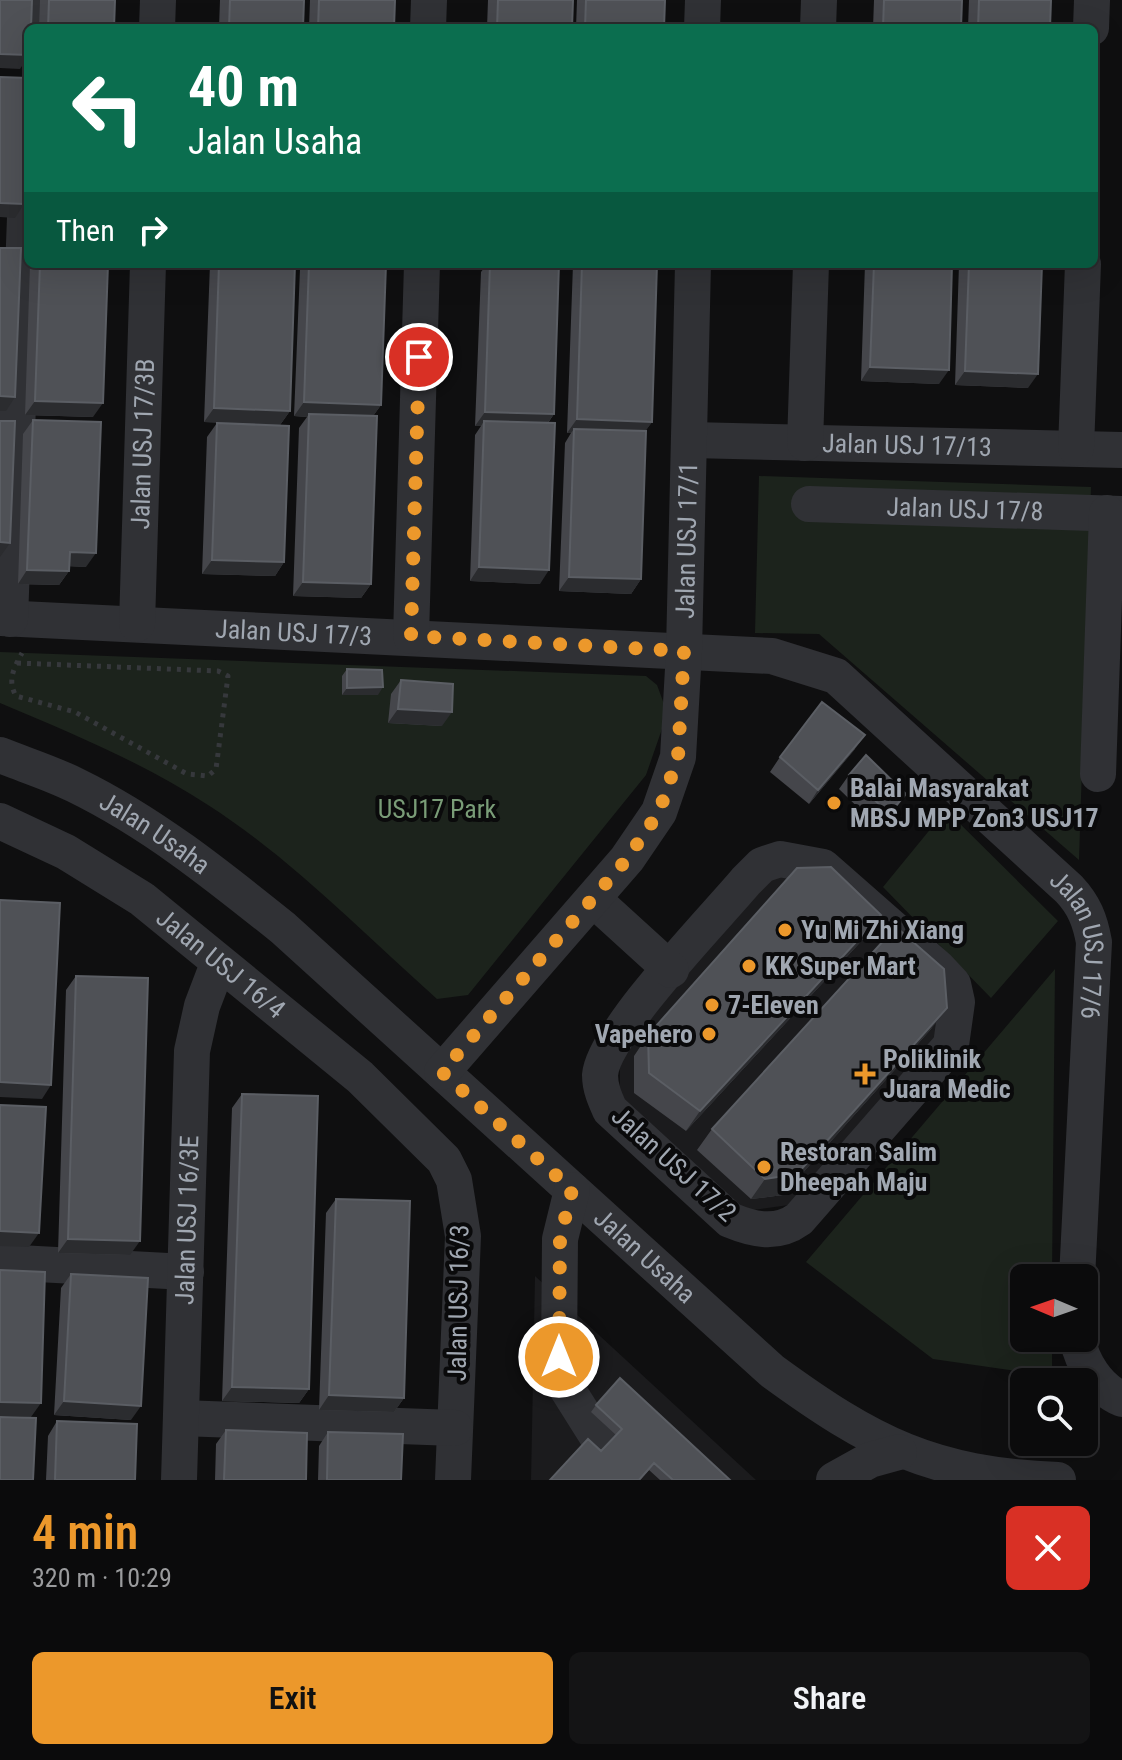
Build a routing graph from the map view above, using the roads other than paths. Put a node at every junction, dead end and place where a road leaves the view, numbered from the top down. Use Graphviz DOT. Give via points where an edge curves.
graph roads {
  1 [pos="33,0"];
  2 [pos="158,0"];
  3 [pos="429,0"];
  4 [pos="703,0"];
  5 [pos="819,0"];
  6 [pos="1092,0"];
  7 [pos="32,24"];
  8 [pos="157,24"];
  9 [pos="428,24"];
  10 [pos="702,24"];
  11 [pos="818,24"];
  12 [pos="1091,24"];
  13 [pos="24,174"];
  14 [pos="17,239"];
  15 [pos="148,268"];
  16 [pos="422,268"];
  17 [pos="693,268"];
  18 [pos="811,268"];
  19 [pos="1083,268"];
  20 [pos="691,440"];
  21 [pos="805,443"];
  22 [pos="1076,448"];
  23 [pos="1122,450"];
  24 [pos="809,504"];
  25 [pos="1115,514"];
  26 [pos="5,619"];
  27 [pos="137,624"];
  28 [pos="411,636"];
  29 [pos="684,651"];
  30 [pos="0,755"];
  31 [pos="1098,774"];
  32 [pos="0,821"];
  33 [pos="593,899"];
  34 [pos="218,964"];
  35 [pos="671,970"];
  36 [pos="442,1072"];
  37 [pos="423,1136"];
  38 [pos="572,1190"];
  39 [pos="0,1262"];
  40 [pos="1078,1264"];
  41 [pos="186,1272"];
  42 [pos="1081,1352"];
  43 [pos="1122,1399"];
  44 [pos="181,1418"];
  45 [pos="455,1428"];
  46 [pos="605,1449"];
  47 [pos="899,1452"];
  48 [pos="179,1480"];
  49 [pos="453,1480"];
  50 [pos="834,1480"];
  51 [pos="1058,1480"];
  1 -- 7 [label="street"];
  2 -- 8 [label="street"];
  3 -- 9 [label="street"];
  4 -- 10 [label="street"];
  5 -- 11 [label="street"];
  6 -- 12 [label="street"];
  13 -- 14 [label="street"];
  14 -- 26 [label="street"];
  15 -- 27 [label="street, Jalan USJ 17/3B"];
  16 -- 28 [label="street"];
  17 -- 20 [label="street, Jalan USJ 17/1"];
  18 -- 21 [label="street"];
  19 -- 22 [label="street"];
  20 -- 21 [label="street, Jalan USJ 17/13"];
  20 -- 29 [label="street, Jalan USJ 17/1"];
  21 -- 22 [label="street, Jalan USJ 17/13"];
  22 -- 23 [label="street, Jalan USJ 17/13"];
  24 -- 25 [label="street, Jalan USJ 17/8"];
  25 -- 31 [label="street"];
  26 -- 27 [label="street, Jalan USJ 17/3"];
  27 -- 28 [label="street, Jalan USJ 17/3"];
  28 -- 29 [label="street, Jalan USJ 17/3"];
  29 -- 33 [label="street, Jalan USJ 17/1" via="678,757 670,785 646,835"];
  29 -- 40 [label="street, Jalan USJ 17/6" via="772,656 836,676 1082,904 1094,942"];
  30 -- 36 [label="street, Jalan Usaha" via="109,803 200,861 283,928"];
  32 -- 34 [label="street, Jalan USJ 16/4" via="66,852 142,899"];
  33 -- 35 [label="street"];
  33 -- 36 [label="street, Jalan USJ 17/1"];
  34 -- 37 [label="street, Jalan USJ 16/4" via="360,1077"];
  34 -- 41 [label="street, Jalan USJ 16/3E" via="192,1051"];
  35 -- 35 [label="street, Jalan USJ 17/2" via="762,865 801,860 841,880 953,984 957,1002 951,1045 799,1219 786,1228 748,1228 730,1220 610,1110 602,1091 600,1073 618,1033"];
  36 -- 38 [label="street, Jalan Usaha"];
  37 -- 45 [label="street, Jalan USJ 16/3" via="444,1160 460,1206"];
  38 -- 46 [label="street" via="560,1239 559,1357 566,1387"];
  38 -- 47 [label="street, Jalan Usaha" via="772,1371 835,1417"];
  39 -- 41 [label="street"];
  41 -- 44 [label="street, Jalan USJ 16/3E"];
  42 -- 43 [label="street" via="1084,1364 1109,1394"];
  44 -- 45 [label="street"];
  44 -- 48 [label="street, Jalan USJ 16/3E"];
  45 -- 49 [label="street, Jalan USJ 16/3"];
  47 -- 50 [label="street" via="870,1460"];
  47 -- 51 [label="street, Jalan Usaha" via="962,1470"];
}
